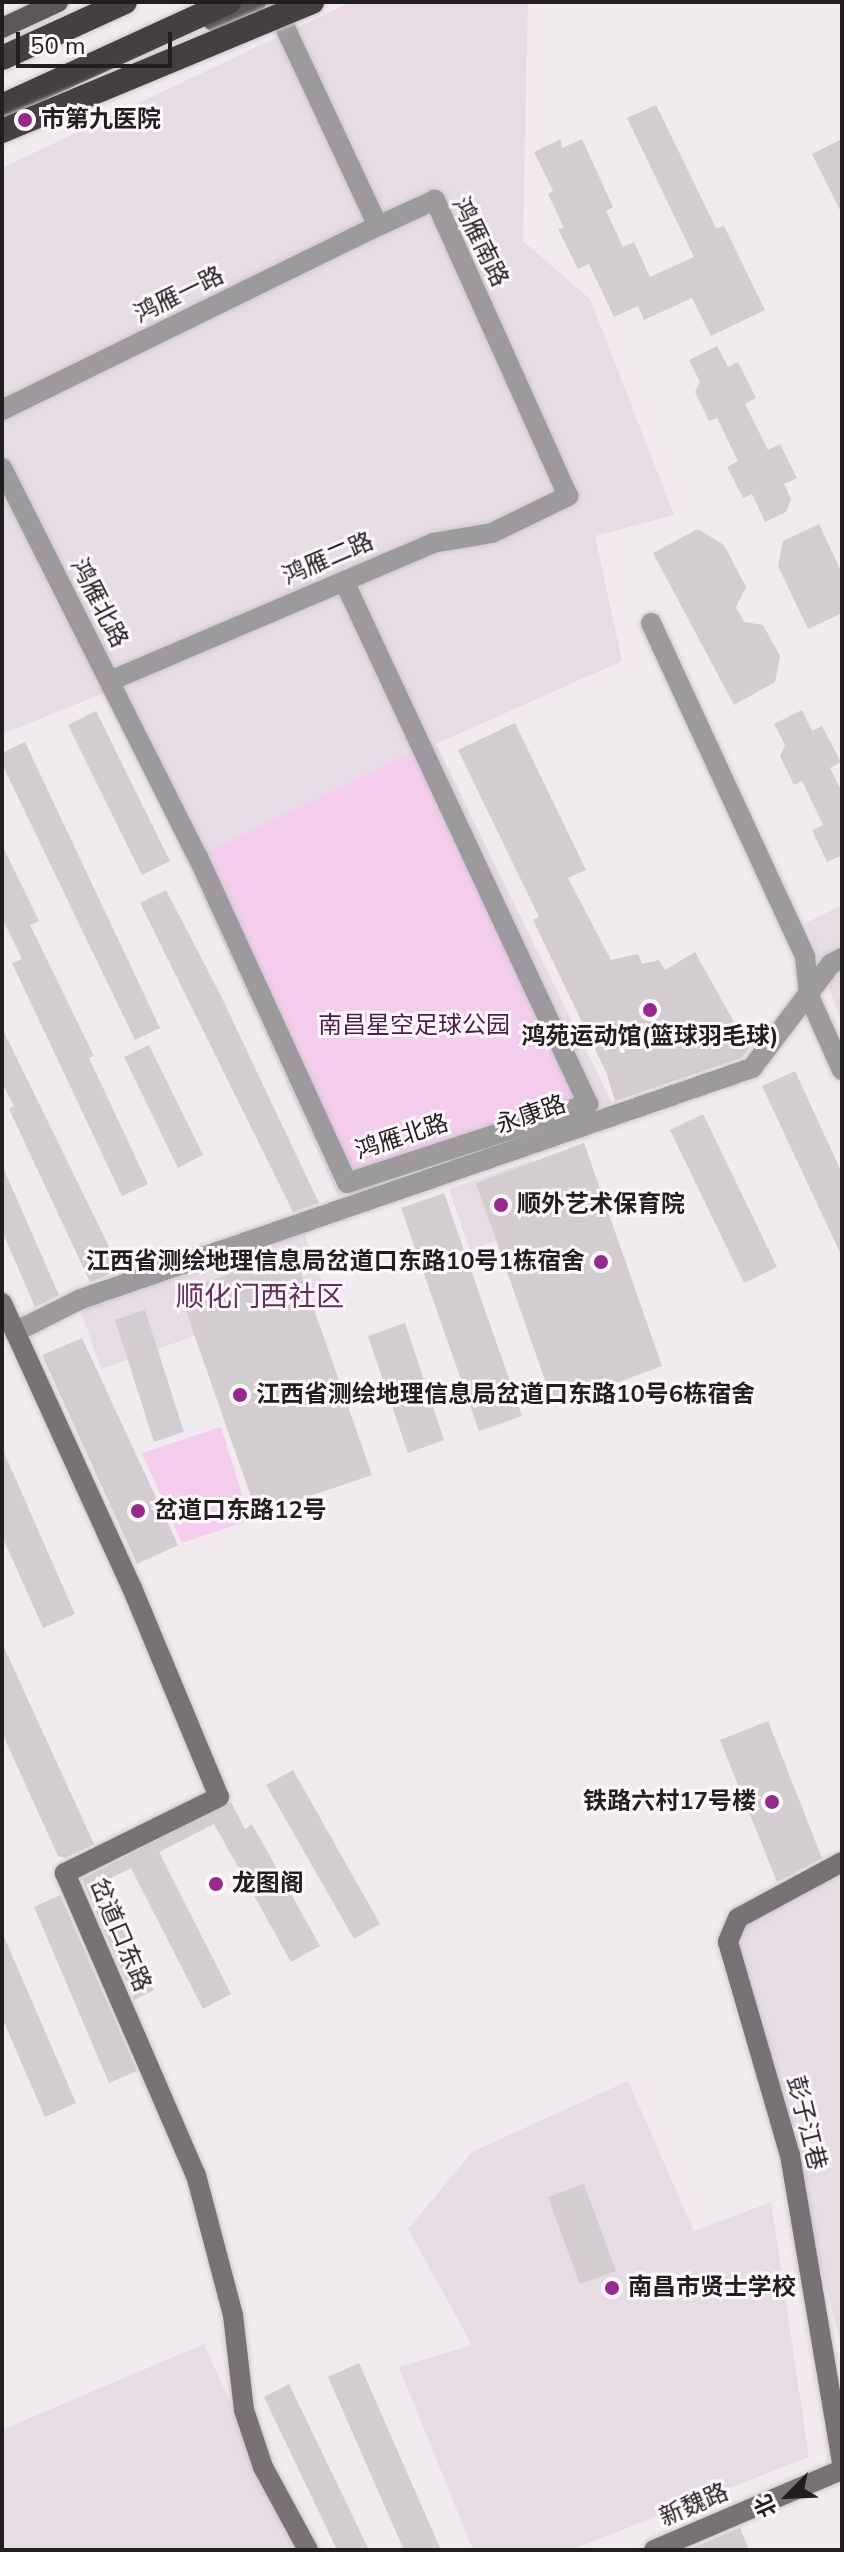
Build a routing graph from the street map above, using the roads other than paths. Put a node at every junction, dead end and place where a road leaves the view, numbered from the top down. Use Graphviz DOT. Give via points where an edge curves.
graph roads {
  1 [pos="58,2"];
  2 [pos="125,2"];
  3 [pos="229,2"];
  4 [pos="256,2"];
  5 [pos="273,2"];
  6 [pos="312,2"];
  7 [pos="2,28"];
  8 [pos="2,58"];
  9 [pos="2,106"];
  10 [pos="2,117"];
  11 [pos="2,131"];
  12 [pos="378,226"];
  13 [pos="2,410"];
  14 [pos="2,468"];
  15 [pos="568,496"];
  16 [pos="344,581"];
  17 [pos="651,623"];
  18 [pos="110,681"];
  19 [pos="842,958"];
  20 [pos="809,996"];
  21 [pos="842,1070"];
  22 [pos="2,1303"];
  23 [pos="15,1332"];
  24 [pos="842,1862"];
  25 [pos="842,2462"];
  26 [pos="842,2470"];
  27 [pos="308,2550"];
  28 [pos="654,2550"];
  1 -- 7 [label="main road"];
  2 -- 8 [label="highway"];
  3 -- 9 [label="highway"];
  4 -- 10 [label="main road"];
  5 -- 12 [label="street"];
  6 -- 11 [label="highway, bridge"];
  12 -- 13 [label="street, 鸿雁一路"];
  12 -- 15 [label="street, 鸿雁南路" via="435,200"];
  14 -- 18 [label="street, 鸿雁北路"];
  15 -- 16 [label="street, 鸿雁二路" via="492,533 433,543"];
  16 -- 18 [label="street, 鸿雁二路"];
  16 -- 18 [label="street, 鸿雁北路" via="588,1104 347,1183 198,857"];
  17 -- 20 [label="street" via="805,957"];
  19 -- 20 [label="street, 永康路"];
  20 -- 21 [label="street"];
  20 -- 23 [label="street, 永康路" via="752,1068 81,1299"];
  22 -- 23 [label="street, 岔道口东路"];
  23 -- 27 [label="street, 岔道口东路" via="132,1588 219,1797 65,1873 196,2175 233,2315 244,2410 263,2467"];
  24 -- 25 [label="street, 彭子江巷" via="738,1918 728,1942 790,2155"];
  26 -- 28 [label="street, 新魏路"];
}
